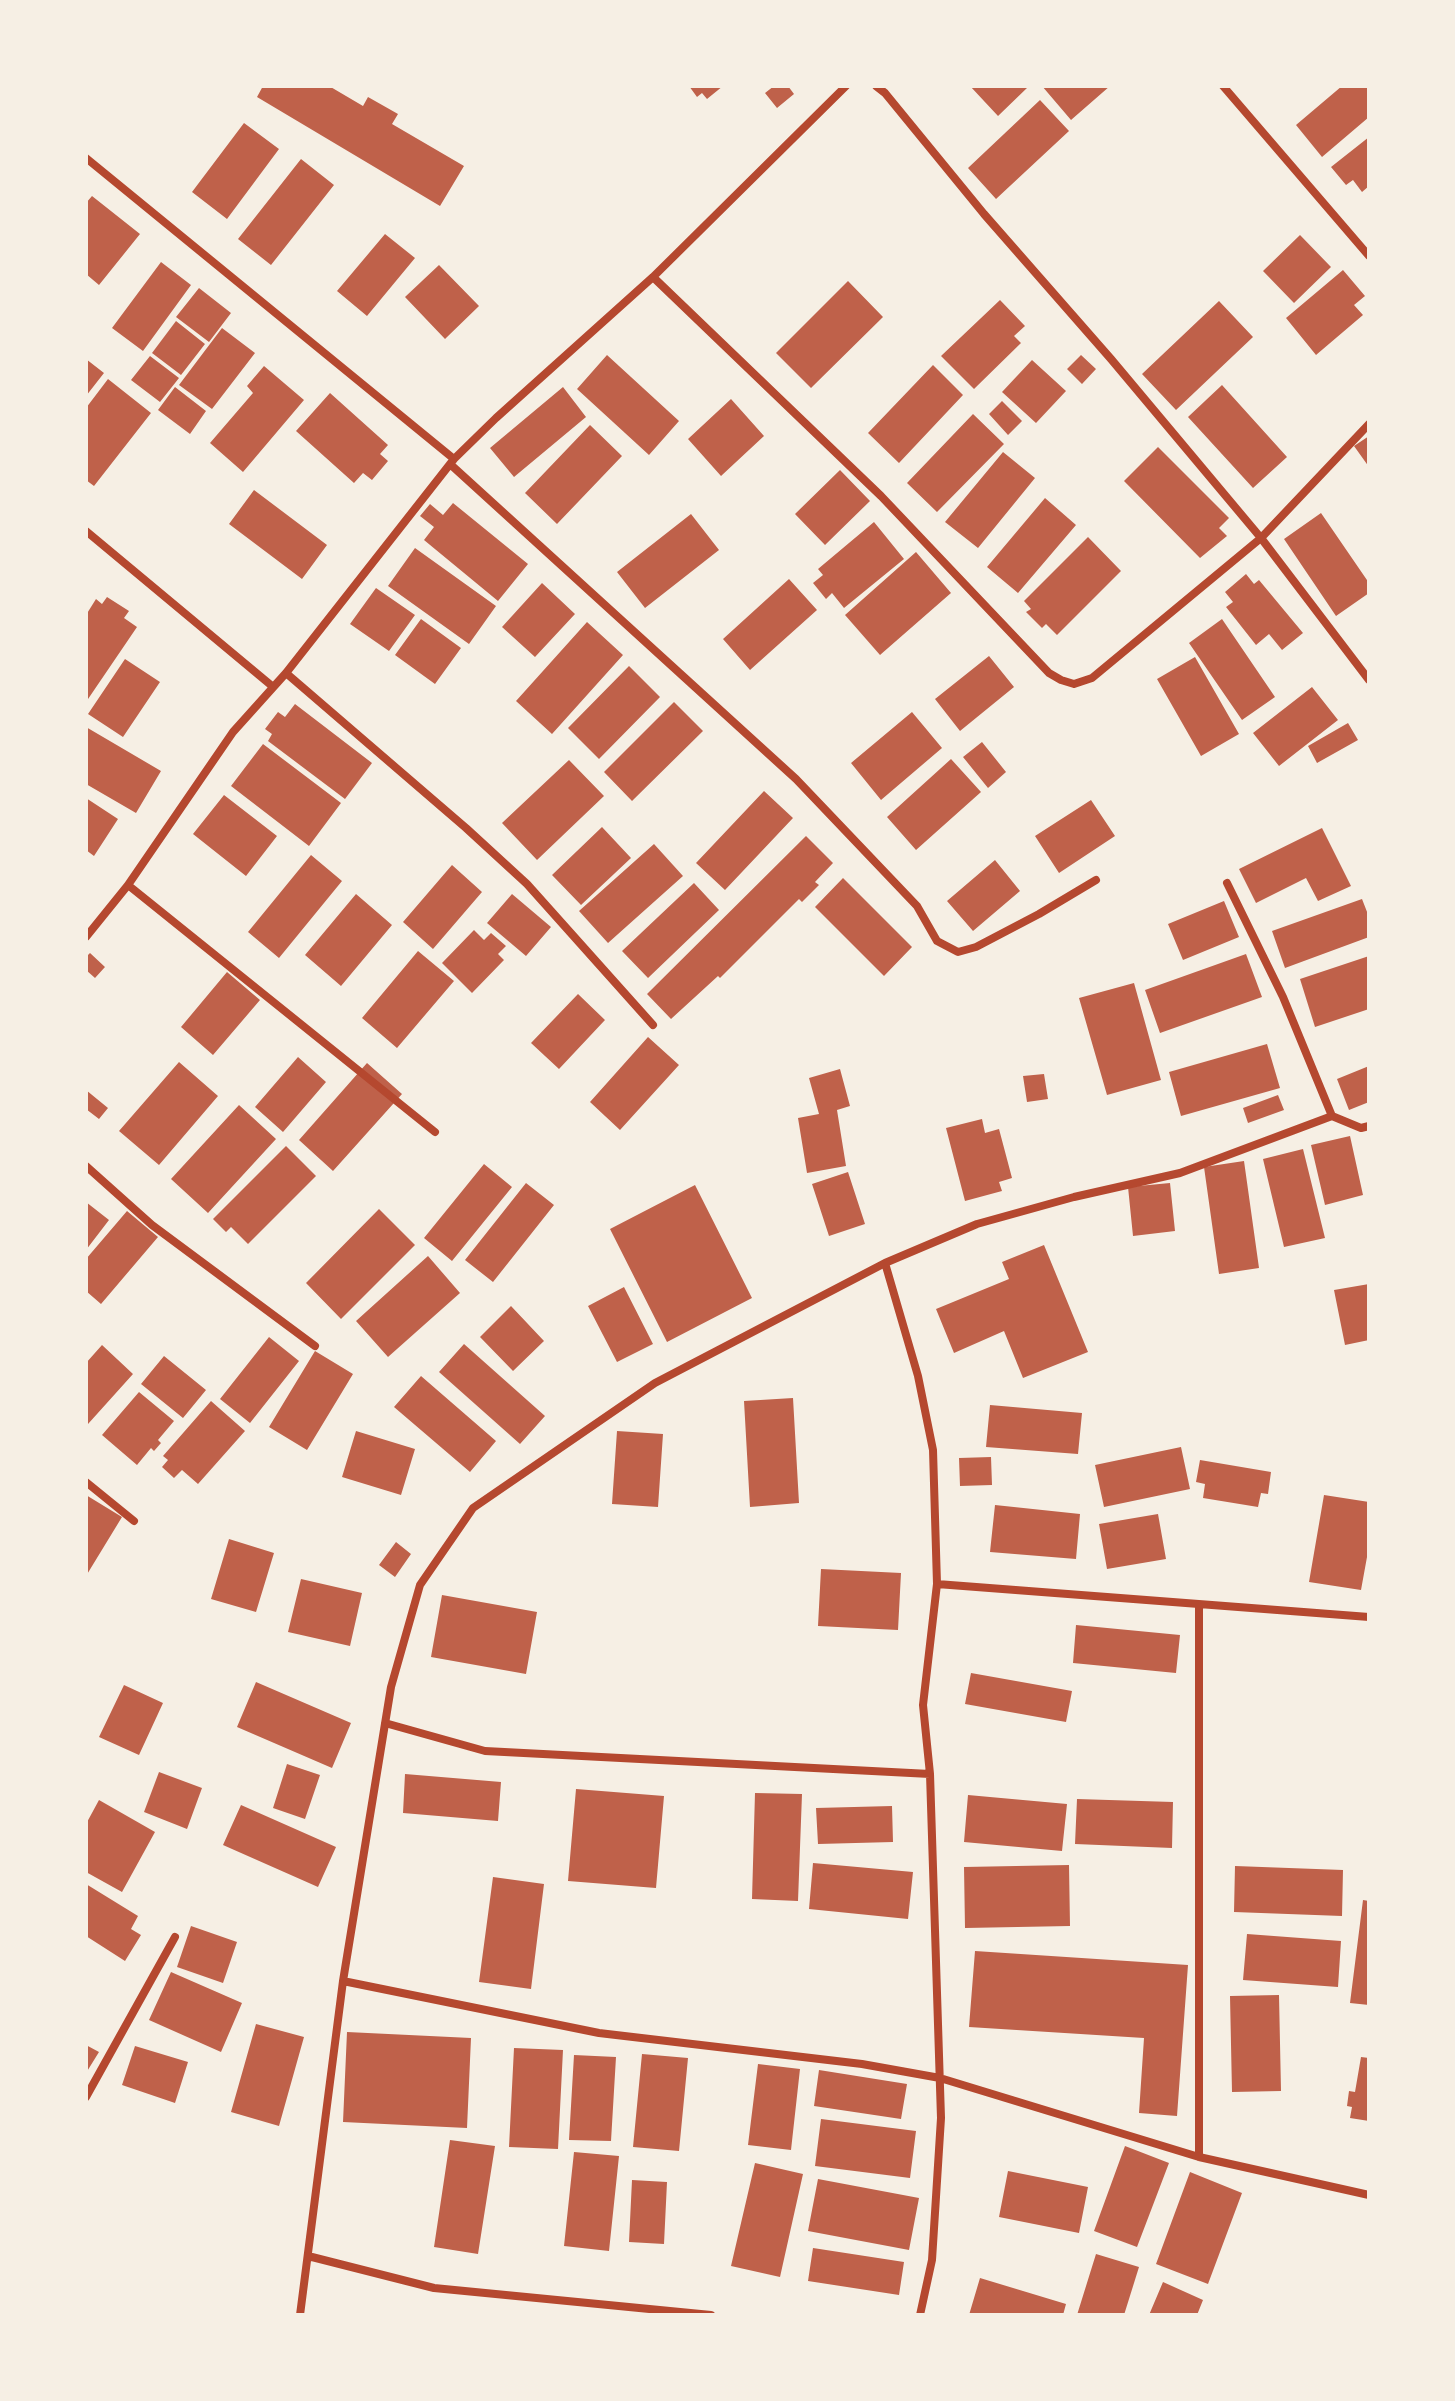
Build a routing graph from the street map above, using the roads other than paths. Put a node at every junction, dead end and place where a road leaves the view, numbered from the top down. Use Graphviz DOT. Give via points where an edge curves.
graph roads {
  1 [pos="846,86"];
  2 [pos="876,86"];
  3 [pos="1223,86"];
  4 [pos="86,158"];
  5 [pos="1369,256"];
  6 [pos="653,277"];
  7 [pos="1369,424"];
  8 [pos="452,461"];
  9 [pos="86,531"];
  10 [pos="1261,538"];
  11 [pos="286,673"];
  12 [pos="1369,680"];
  13 [pos="272,686"];
  14 [pos="1096,880"];
  15 [pos="1227,883"];
  16 [pos="128,885"];
  17 [pos="86,937"];
  18 [pos="653,1025"];
  19 [pos="1332,1116"];
  20 [pos="1369,1126"];
  21 [pos="435,1132"];
  22 [pos="86,1166"];
  23 [pos="885,1263"];
  24 [pos="315,1346"];
  25 [pos="86,1482"];
  26 [pos="134,1521"];
  27 [pos="937,1584"];
  28 [pos="1199,1605"];
  29 [pos="1369,1617"];
  30 [pos="385,1723"];
  31 [pos="930,1774"];
  32 [pos="175,1937"];
  33 [pos="343,1981"];
  34 [pos="940,2078"];
  35 [pos="86,2097"];
  36 [pos="1199,2157"];
  37 [pos="1369,2195"];
  38 [pos="308,2256"];
  39 [pos="300,2315"];
  40 [pos="711,2315"];
  41 [pos="920,2315"];
  1 -- 6 [label="street"];
  2 -- 10 [label="street"];
  3 -- 5 [label="street"];
  4 -- 8 [label="street"];
  6 -- 8 [label="street"];
  6 -- 10 [label="street" via="881,496 1061,680 1074,684 1092,678"];
  7 -- 10 [label="street"];
  8 -- 11 [label="street"];
  8 -- 14 [label="street" via="796,779 917,906 937,941 958,952 976,947"];
  9 -- 13 [label="street"];
  10 -- 12 [label="street"];
  11 -- 13 [label="street"];
  11 -- 18 [label="street" via="527,884"];
  13 -- 16 [label="street" via="233,732"];
  15 -- 19 [label="street" via="1283,997"];
  16 -- 17 [label="street"];
  16 -- 21 [label="street"];
  19 -- 20 [label="street" via="1361,1128"];
  19 -- 23 [label="street" via="1180,1173 977,1224"];
  22 -- 24 [label="street" via="152,1225"];
  23 -- 27 [label="street" via="933,1450"];
  23 -- 30 [label="street" via="655,1383 473,1508 420,1585"];
  25 -- 26 [label="street"];
  27 -- 28 [label="street"];
  27 -- 31 [label="street" via="923,1705"];
  28 -- 29 [label="street"];
  28 -- 36 [label="street"];
  30 -- 31 [label="street" via="485,1751"];
  30 -- 33 [label="street"];
  31 -- 34 [label="street"];
  32 -- 35 [label="street"];
  33 -- 34 [label="street" via="599,2033"];
  33 -- 38 [label="street"];
  34 -- 36 [label="street"];
  34 -- 41 [label="street" via="932,2260"];
  36 -- 37 [label="street"];
  38 -- 39 [label="street"];
  38 -- 40 [label="street" via="434,2288"];
}
